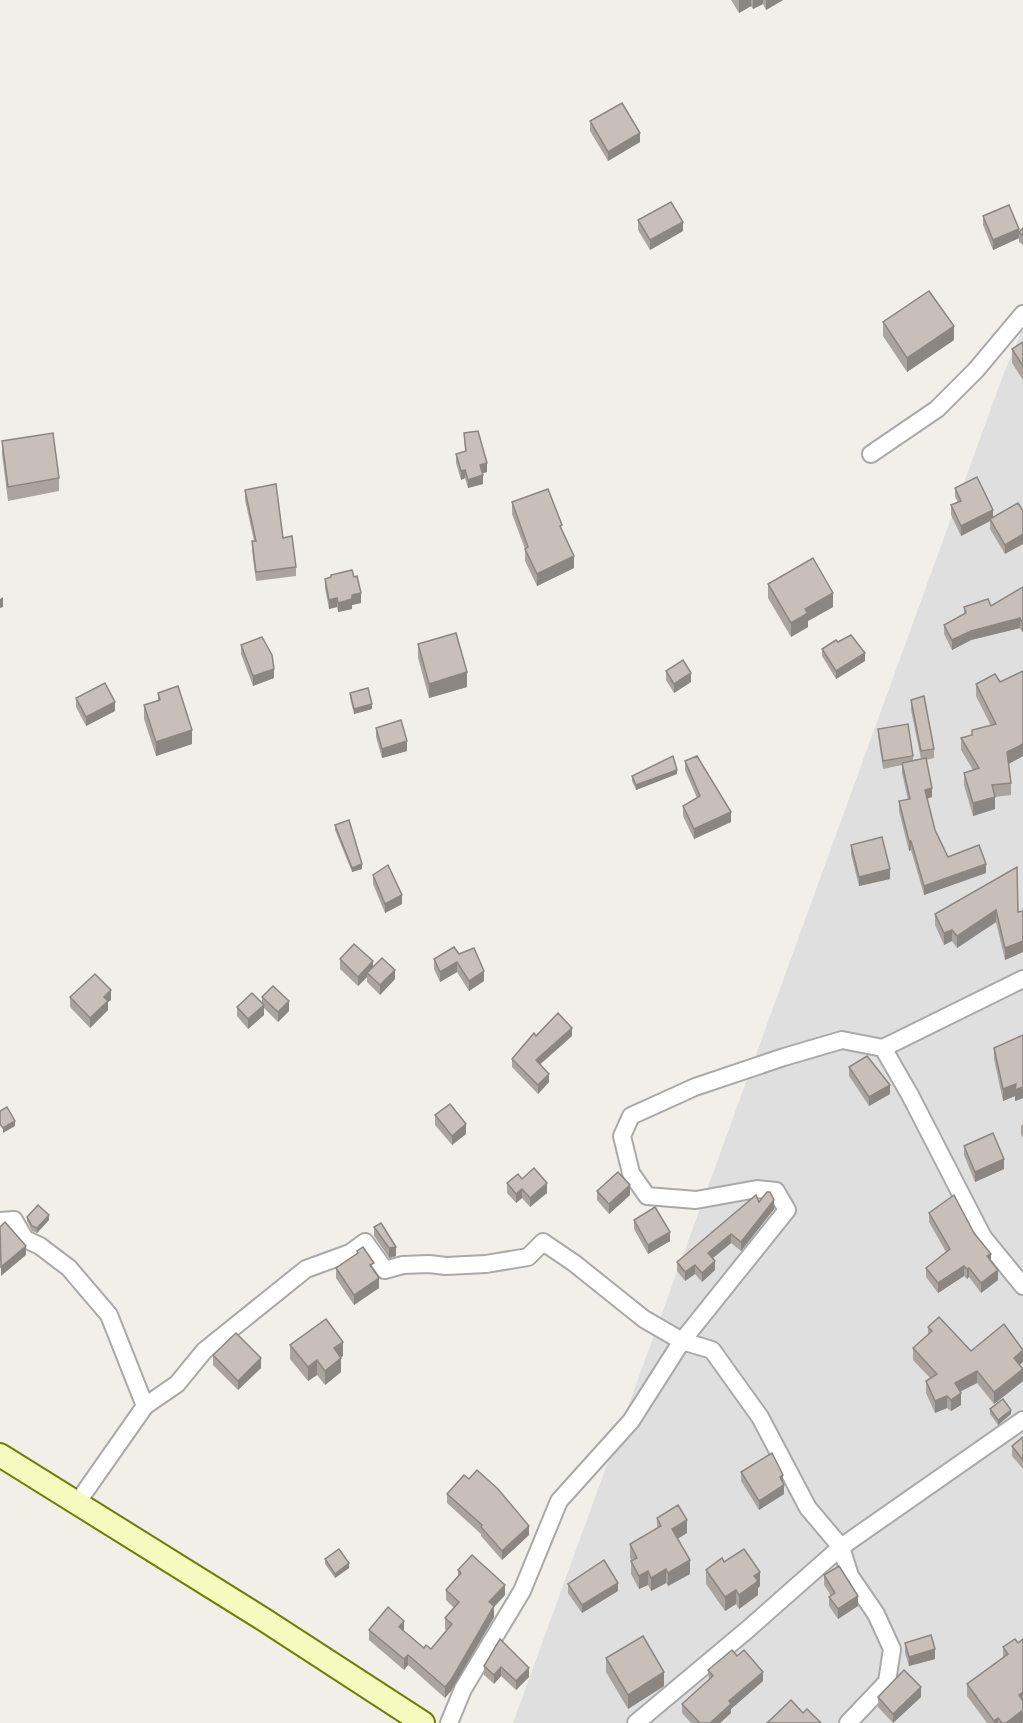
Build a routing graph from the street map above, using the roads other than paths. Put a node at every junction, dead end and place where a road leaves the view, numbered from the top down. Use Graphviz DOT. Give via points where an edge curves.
graph roads {
  1 [pos="1023,314"];
  2 [pos="871,454"];
  3 [pos="1023,979"];
  4 [pos="883,1048"];
  5 [pos="0,1221"];
  6 [pos="1023,1286"];
  7 [pos="682,1341"];
  8 [pos="145,1406"];
  9 [pos="1023,1420"];
  10 [pos="0,1455"];
  11 [pos="77,1503"];
  12 [pos="842,1547"];
  13 [pos="423,1723"];
  14 [pos="449,1723"];
  15 [pos="636,1723"];
  16 [pos="848,1723"];
  1 -- 2 [label="street" via="937,409"];
  3 -- 4 [label="street"];
  4 -- 6 [label="street" via="982,1237"];
  4 -- 7 [label="street" via="842,1040 695,1088 631,1116 622,1136 631,1173 647,1196 696,1200 757,1189 776,1191 787,1210"];
  5 -- 8 [label="street" via="14,1220 25,1239 69,1268 109,1315"];
  7 -- 8 [label="street" via="644,1319 543,1242 528,1257 486,1264 403,1265 385,1270 365,1242 350,1253 306,1269 204,1351 177,1384"];
  7 -- 12 [label="street" via="712,1350 760,1417 808,1508"];
  7 -- 14 [label="street" via="631,1421 559,1501 522,1591 463,1689"];
  8 -- 11 [label="street"];
  9 -- 12 [label="street"];
  10 -- 11 [label="street"];
  11 -- 13 [label="street"];
  12 -- 15 [label="street"];
  12 -- 16 [label="street" via="850,1576 876,1614 892,1649 887,1682"];
}
